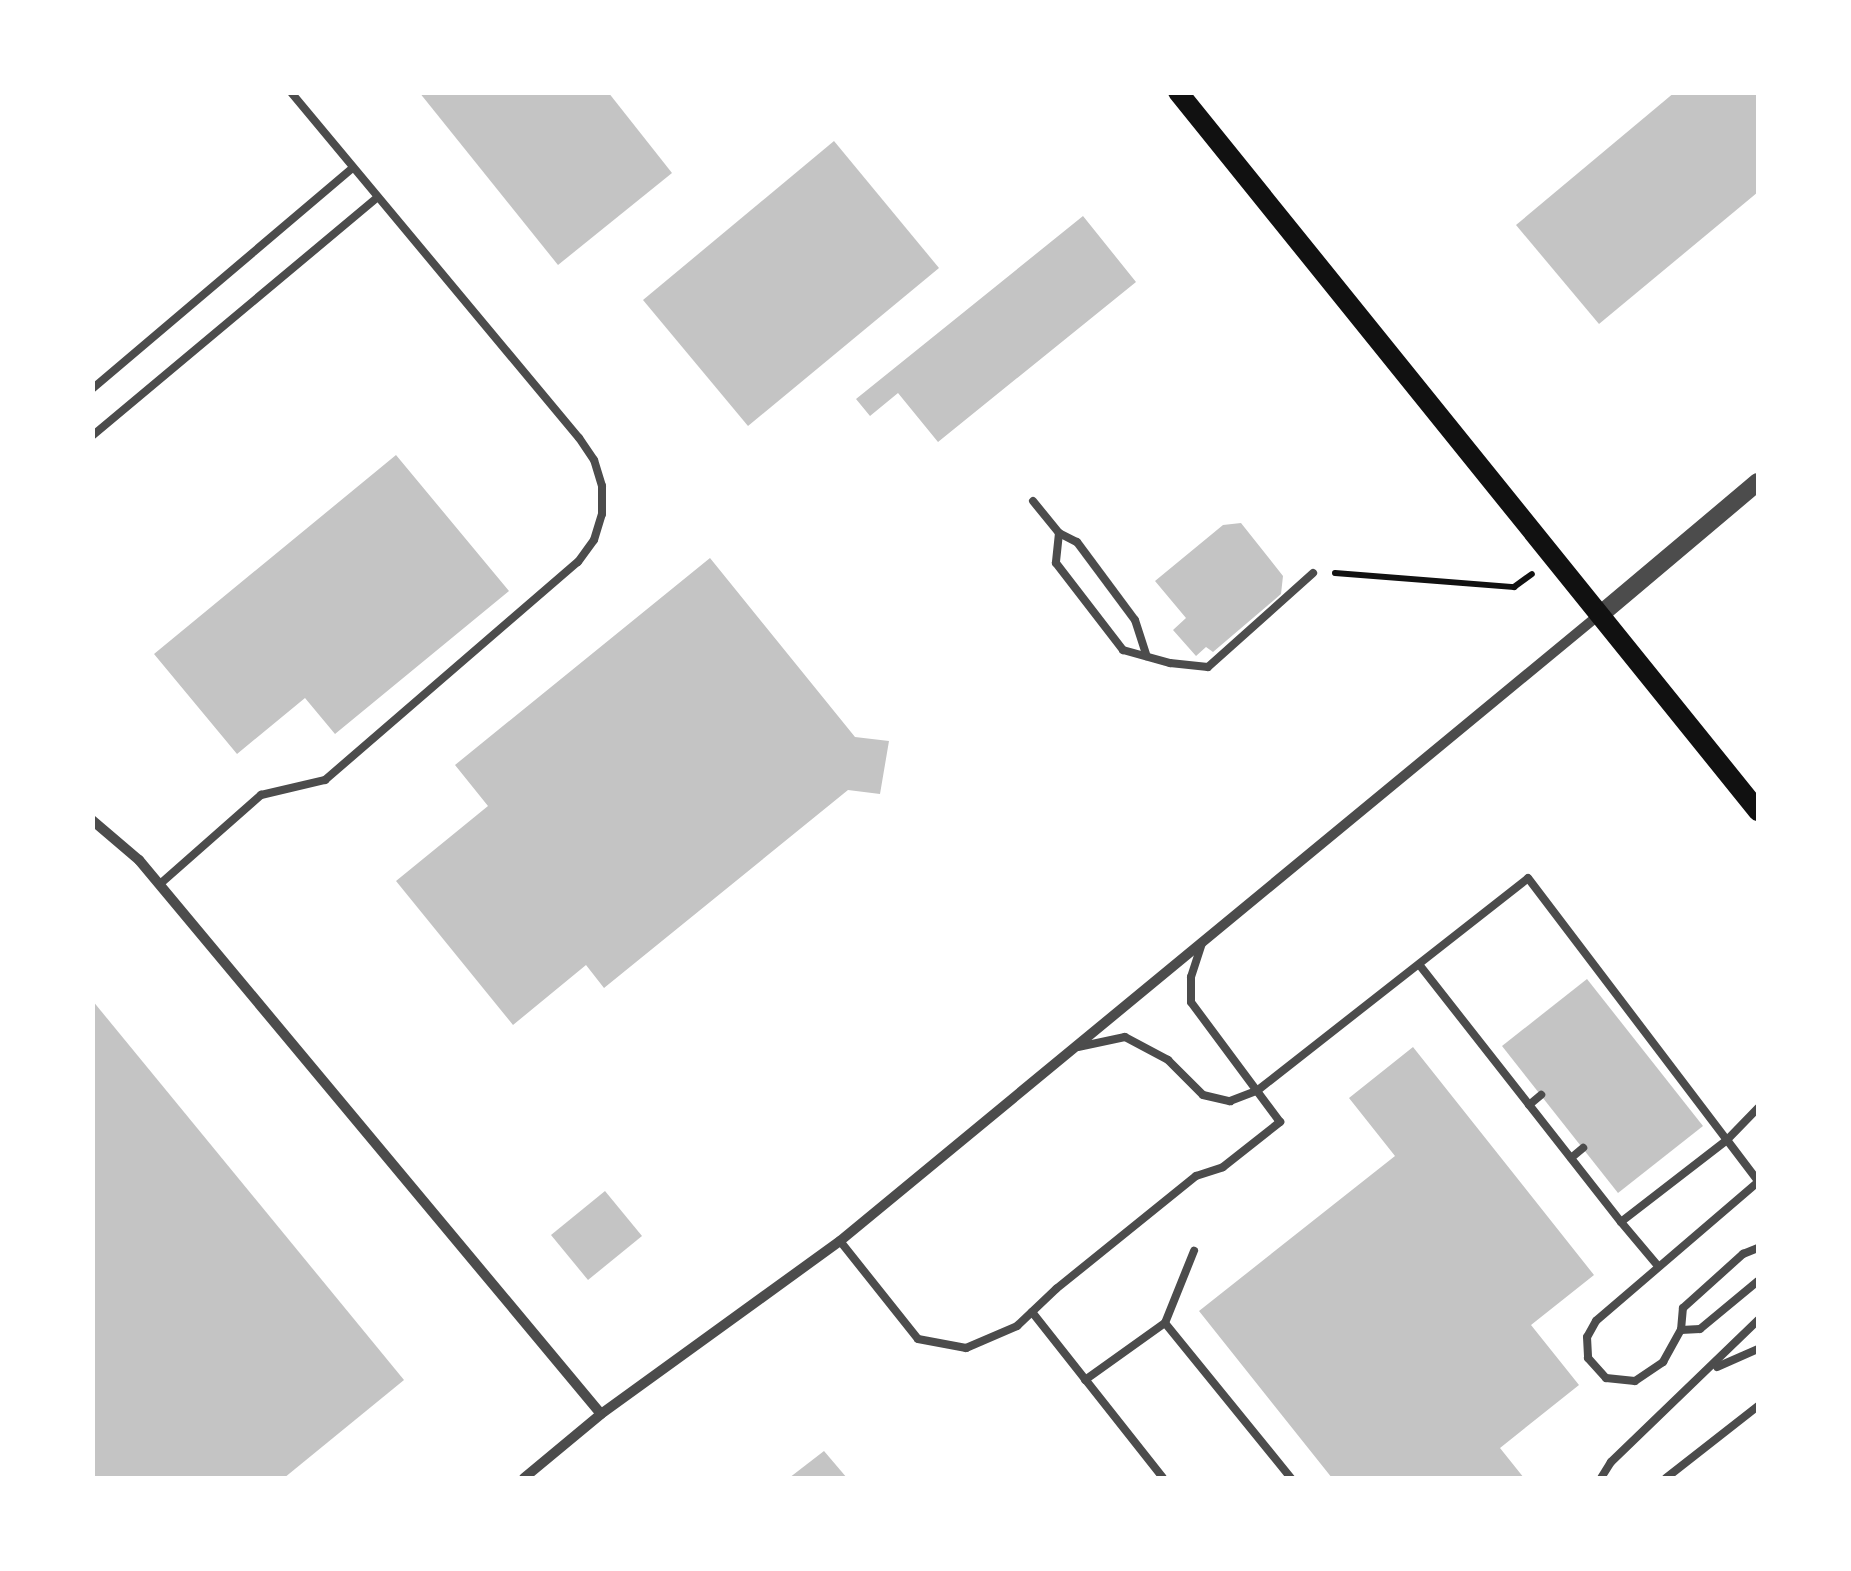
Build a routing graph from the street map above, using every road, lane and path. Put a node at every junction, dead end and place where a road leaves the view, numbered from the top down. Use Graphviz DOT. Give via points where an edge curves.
graph roads {
  1 [pos="291,92"];
  2 [pos="1178,92"];
  3 [pos="353,168"];
  4 [pos="377,198"];
  5 [pos="92,389"];
  6 [pos="92,436"];
  7 [pos="1758,482"];
  8 [pos="1033,501"];
  9 [pos="1060,533"];
  10 [pos="1555,558"];
  11 [pos="1313,573"];
  12 [pos="1600,614"];
  13 [pos="1146,656"];
  14 [pos="1758,811"];
  15 [pos="92,820"];
  16 [pos="160,884"];
  17 [pos="1202,944"];
  18 [pos="1420,966"];
  19 [pos="1635,1018"];
  20 [pos="1625,1027"];
  21 [pos="1076,1048"];
  22 [pos="1675,1071"];
  23 [pos="1667,1080"];
  24 [pos="1258,1090"];
  25 [pos="1542,1095"];
  26 [pos="1529,1105"];
  27 [pos="1758,1108"];
  28 [pos="1727,1140"];
  29 [pos="1583,1148"];
  30 [pos="1571,1158"];
  31 [pos="1758,1182"];
  32 [pos="1622,1222"];
  33 [pos="840,1241"];
  34 [pos="1758,1248"];
  35 [pos="1194,1251"];
  36 [pos="1658,1266"];
  37 [pos="1758,1280"];
  38 [pos="1032,1312"];
  39 [pos="1758,1320"];
  40 [pos="1165,1323"];
  41 [pos="1681,1330"];
  42 [pos="1758,1349"];
  43 [pos="1712,1369"];
  44 [pos="1085,1380"];
  45 [pos="1758,1406"];
  46 [pos="601,1414"];
  47 [pos="524,1478"];
  48 [pos="1163,1478"];
  49 [pos="1291,1478"];
  50 [pos="1601,1478"];
  51 [pos="1666,1478"];
  1 -- 3 [label="lane"];
  2 -- 10 [label="main road"];
  3 -- 4 [label="lane"];
  3 -- 5 [label="lane"];
  4 -- 6 [label="lane"];
  4 -- 16 [label="lane" via="594,460 602,514 594,540 578,562 325,780 261,794"];
  7 -- 12 [label="street"];
  8 -- 9 [label="lane"];
  9 -- 13 [label="lane" via="1077,542 1136,620"];
  9 -- 13 [label="lane" via="1056,564 1123,650"];
  10 -- 11 [label="path" via="1514,587"];
  10 -- 12 [label="main road"];
  11 -- 13 [label="lane" via="1208,667"];
  12 -- 14 [label="main road"];
  12 -- 17 [label="street"];
  15 -- 16 [label="street"];
  16 -- 46 [label="street"];
  17 -- 21 [label="street"];
  17 -- 24 [label="lane" via="1191,1002"];
  18 -- 19 [label="lane" via="1528,878"];
  18 -- 24 [label="lane"];
  18 -- 26 [label="lane"];
  19 -- 20 [label="lane"];
  19 -- 22 [label="lane"];
  21 -- 24 [label="lane" via="1125,1037 1168,1060 1203,1095 1230,1100"];
  21 -- 33 [label="street"];
  22 -- 23 [label="lane"];
  22 -- 28 [label="lane"];
  24 -- 38 [label="lane" via="1280,1122 1223,1167 1196,1176"];
  25 -- 26 [label="lane"];
  26 -- 30 [label="lane"];
  27 -- 28 [label="lane"];
  28 -- 31 [label="lane"];
  28 -- 32 [label="lane"];
  29 -- 30 [label="lane"];
  30 -- 32 [label="lane"];
  31 -- 36 [label="lane"];
  32 -- 36 [label="lane"];
  33 -- 38 [label="lane" via="918,1339 966,1348 1018,1326"];
  33 -- 46 [label="street"];
  34 -- 41 [label="lane" via="1683,1308"];
  35 -- 40 [label="lane"];
  36 -- 41 [label="lane" via="1596,1321 1587,1337 1588,1358 1606,1378 1635,1381 1662,1362"];
  37 -- 41 [label="lane" via="1700,1329"];
  38 -- 44 [label="lane"];
  39 -- 43 [label="lane"];
  40 -- 44 [label="lane"];
  40 -- 49 [label="lane"];
  42 -- 43 [label="lane"];
  43 -- 50 [label="lane"];
  44 -- 48 [label="lane"];
  45 -- 51 [label="lane"];
  46 -- 47 [label="street"];
}
